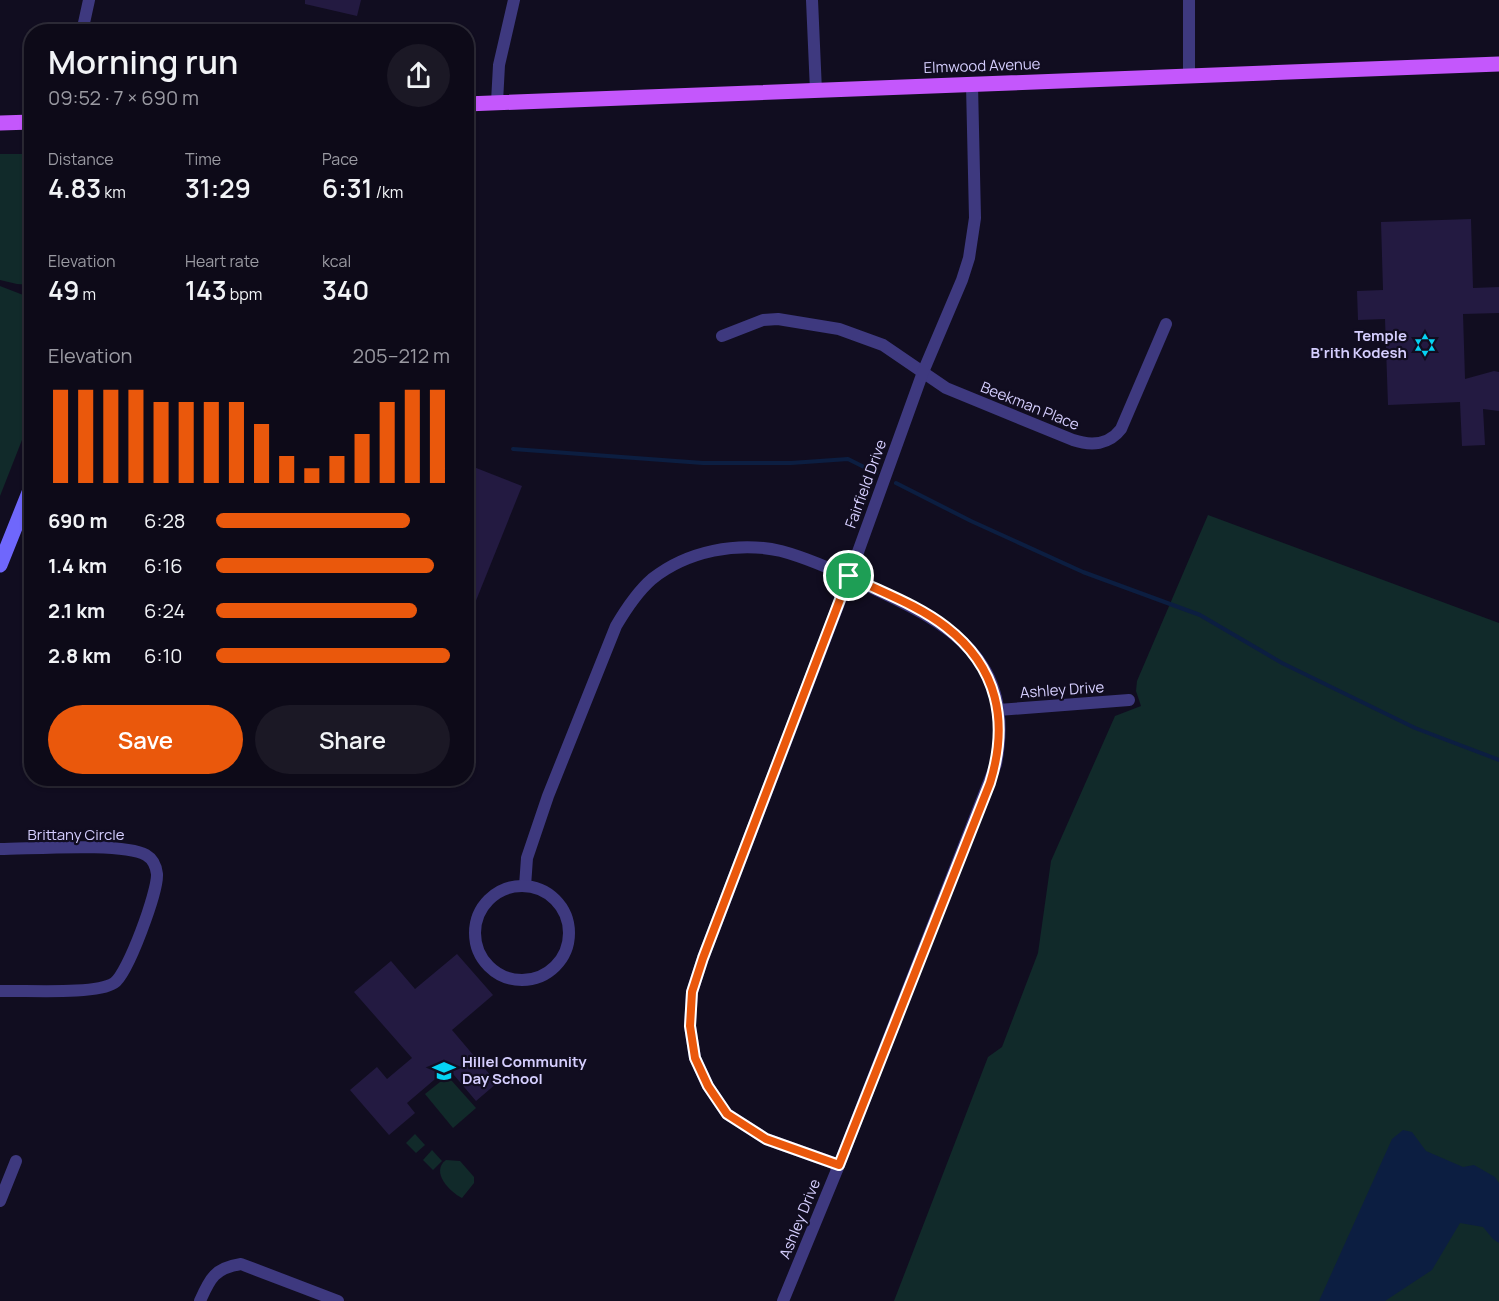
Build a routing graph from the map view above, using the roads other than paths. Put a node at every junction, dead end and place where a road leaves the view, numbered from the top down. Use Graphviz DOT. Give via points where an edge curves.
graph roads {
  1 [pos="89,0"];
  2 [pos="514,0"];
  3 [pos="812,0"];
  4 [pos="1188,0"];
  5 [pos="84,24"];
  6 [pos="1499,64"];
  7 [pos="1189,76"];
  8 [pos="972,85"];
  9 [pos="816,91"];
  10 [pos="497,102"];
  11 [pos="474,103"];
  12 [pos="24,122"];
  13 [pos="0,123"];
  14 [pos="1166,324"];
  15 [pos="722,336"];
  16 [pos="923,372"];
  17 [pos="24,505"];
  18 [pos="0,565"];
  19 [pos="849,576"];
  20 [pos="1129,700"];
  21 [pos="998,710"];
  22 [pos="0,849"];
  23 [pos="525,886"];
  24 [pos="0,991"];
  25 [pos="16,1161"];
  26 [pos="839,1165"];
  27 [pos="0,1201"];
  28 [pos="200,1301"];
  29 [pos="338,1301"];
  30 [pos="783,1301"];
  1 -- 5 [label="street"];
  2 -- 10 [label="street" via="499,65"];
  3 -- 9 [label="street"];
  4 -- 7 [label="street"];
  6 -- 7 [label="main road, Elmwood Avenue"];
  7 -- 8 [label="main road, Elmwood Avenue"];
  8 -- 9 [label="main road, Elmwood Avenue"];
  8 -- 16 [label="street, Fairfield Drive" via="973,240 962,280"];
  9 -- 10 [label="main road, Elmwood Avenue"];
  10 -- 11 [label="main road, Elmwood Avenue"];
  12 -- 13 [label="main road"];
  14 -- 16 [label="street, Beekman Place" via="1121,429 1112,438 1096,444 1073,440 946,388"];
  15 -- 16 [label="street" via="763,320 778,319 840,329 883,345"];
  16 -- 19 [label="street, Fairfield Drive"];
  17 -- 18 [label="street"];
  19 -- 21 [label="street, Ashley Drive" via="930,616 960,638 990,680"];
  19 -- 23 [label="street" via="779,551 742,548 702,553 651,580 616,626 526,858"];
  19 -- 26 [label="street, Fairfield Drive" via="703,958 692,992 690,1026 695,1058 727,1114 766,1139"];
  20 -- 21 [label="street, Ashley Drive"];
  21 -- 26 [label="street, Ashley Drive" via="999,746 990,783"];
  22 -- 24 [label="street, Brittany Circle" via="125,848 148,856 157,876 132,954 115,982 84,989"];
  23 -- 23 [label="street" via="495,894 477,919 475,935 478,950 498,974 526,980 540,977 562,959 569,932 561,905 545,892"];
  25 -- 27 [label="street"];
  26 -- 30 [label="street, Ashley Drive"];
  28 -- 29 [label="street" via="212,1277 226,1266 241,1264"];
}
